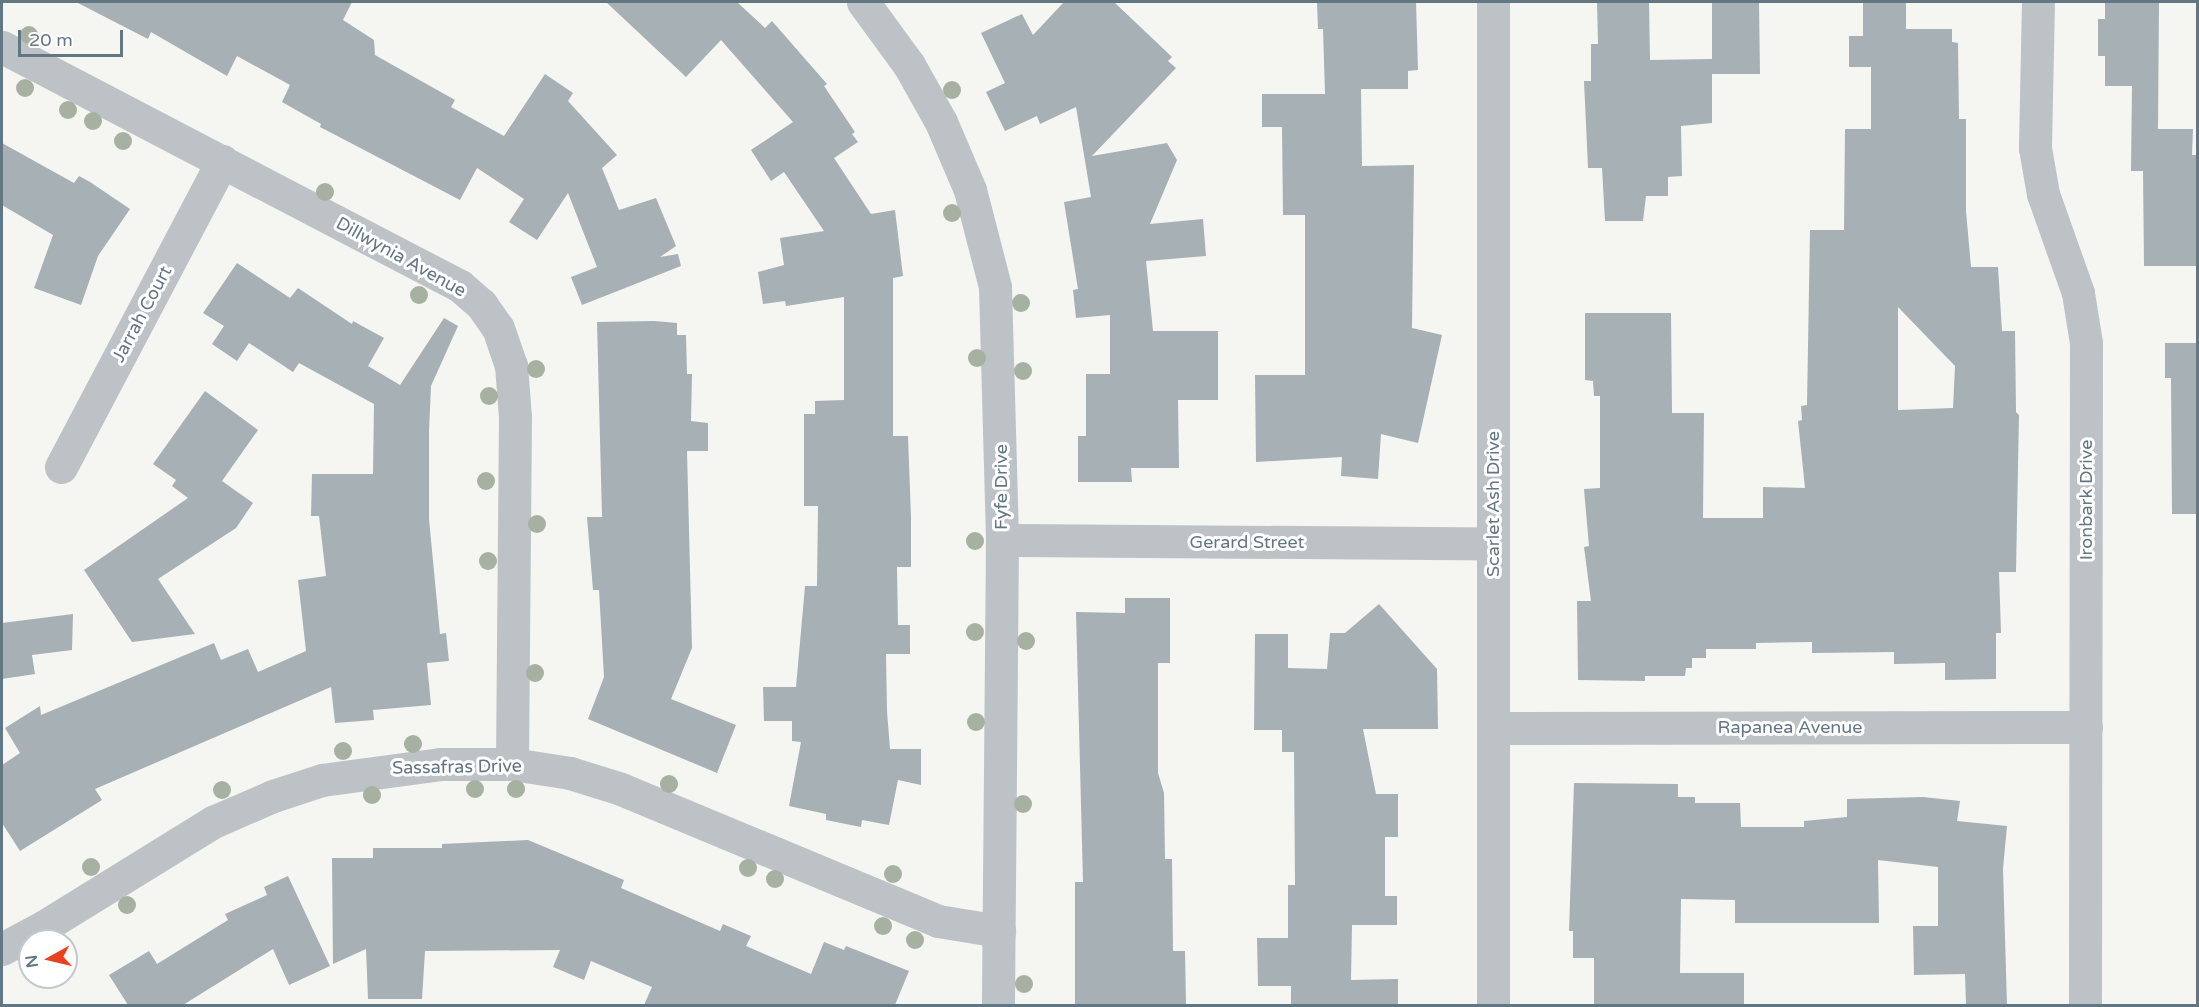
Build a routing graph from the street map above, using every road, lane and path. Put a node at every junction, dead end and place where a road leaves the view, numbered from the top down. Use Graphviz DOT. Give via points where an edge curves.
graph roads {
  1 [pos="1493,2"];
  2 [pos="2038,2"];
  3 [pos="877,6"];
  4 [pos="2,47"];
  5 [pos="222,161"];
  6 [pos="61,467"];
  7 [pos="1002,540"];
  8 [pos="1492,543"];
  9 [pos="2086,727"];
  10 [pos="1495,728"];
  11 [pos="512,764"];
  12 [pos="999,931"];
  13 [pos="2,949"];
  14 [pos="998,1005"];
  15 [pos="1493,1005"];
  16 [pos="2085,1005"];
  1 -- 8 [label="street, Scarlet Ash Drive"];
  2 -- 9 [label="street, Ironbark Drive" via="2036,148 2043,194 2078,293 2086,343"];
  3 -- 7 [label="street, Fyfe Drive" via="941,122 970,190 986,245 999,328"];
  4 -- 5 [label="street, Dillwynia Avenue"];
  5 -- 6 [label="street, Jarrah Court"];
  5 -- 11 [label="street, Dillwynia Avenue" via="460,286 481,304 498,328 511,364 515,417"];
  7 -- 8 [label="street, Gerard Street"];
  7 -- 12 [label="street, Fyfe Drive"];
  8 -- 10 [label="street, Scarlet Ash Drive"];
  9 -- 10 [label="street, Rapanea Avenue"];
  9 -- 16 [label="street, Ironbark Drive"];
  10 -- 15 [label="street, Scarlet Ash Drive"];
  11 -- 12 [label="street, Sassafras Drive" via="570,773 621,789 938,921"];
  11 -- 13 [label="street, Sassafras Drive" via="378,769 322,780 273,796 213,822"];
  12 -- 14 [label="street, Fyfe Drive"];
}
